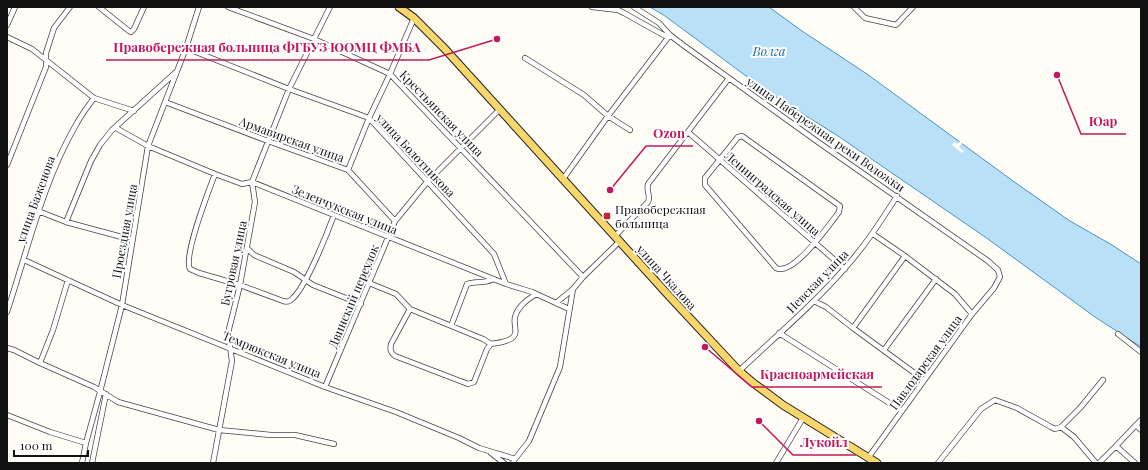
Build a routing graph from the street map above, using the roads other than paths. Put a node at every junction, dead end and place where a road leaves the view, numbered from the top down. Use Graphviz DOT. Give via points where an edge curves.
graph roads {
  1 [pos="16,7"];
  2 [pos="70,7"];
  3 [pos="99,7"];
  4 [pos="144,7"];
  5 [pos="199,7"];
  6 [pos="228,7"];
  7 [pos="330,7"];
  8 [pos="398,7"];
  9 [pos="592,7"];
  10 [pos="634,7"];
  11 [pos="854,7"];
  12 [pos="913,7"];
  13 [pos="414,18"];
  14 [pos="7,25"];
  15 [pos="668,36"];
  16 [pos="7,37"];
  17 [pos="314,39"];
  18 [pos="186,48"];
  19 [pos="525,58"];
  20 [pos="47,60"];
  21 [pos="176,72"];
  22 [pos="390,74"];
  23 [pos="729,78"];
  24 [pos="289,89"];
  25 [pos="94,98"];
  26 [pos="165,102"];
  27 [pos="500,109"];
  28 [pos="134,111"];
  29 [pos="608,116"];
  30 [pos="369,118"];
  31 [pos="116,128"];
  32 [pos="630,130"];
  33 [pos="688,132"];
  34 [pos="268,141"];
  35 [pos="148,146"];
  36 [pos="462,148"];
  37 [pos="720,160"];
  38 [pos="7,165"];
  39 [pos="348,170"];
  40 [pos="215,174"];
  41 [pos="563,179"];
  42 [pos="252,182"];
  43 [pos="427,182"];
  44 [pos="897,196"];
  45 [pos="38,211"];
  46 [pos="334,215"];
  47 [pos="395,221"];
  48 [pos="66,222"];
  49 [pos="873,234"];
  50 [pos="388,237"];
  51 [pos="617,239"];
  52 [pos="133,240"];
  53 [pos="815,244"];
  54 [pos="247,248"];
  55 [pos="905,256"];
  56 [pos="24,260"];
  57 [pos="845,268"];
  58 [pos="583,277"];
  59 [pos="936,279"];
  60 [pos="68,280"];
  61 [pos="305,280"];
  62 [pos="494,280"];
  63 [pos="999,280"];
  64 [pos="369,283"];
  65 [pos="506,284"];
  66 [pos="240,285"];
  67 [pos="573,289"];
  68 [pos="536,294"];
  69 [pos="814,301"];
  70 [pos="556,303"];
  71 [pos="122,304"];
  72 [pos="361,304"];
  73 [pos="410,309"];
  74 [pos="569,309"];
  75 [pos="7,312"];
  76 [pos="972,314"];
  77 [pos="451,326"];
  78 [pos="853,328"];
  79 [pos="780,333"];
  80 [pos="1118,334"];
  81 [pos="491,344"];
  82 [pos="230,347"];
  83 [pos="7,348"];
  84 [pos="884,350"];
  85 [pos="1141,352"];
  86 [pos="40,363"];
  87 [pos="739,371"];
  88 [pos="924,380"];
  89 [pos="1103,380"];
  90 [pos="325,387"];
  91 [pos="100,392"];
  92 [pos="106,394"];
  93 [pos="902,411"];
  94 [pos="7,415"];
  95 [pos="803,418"];
  96 [pos="1141,420"];
  97 [pos="1136,425"];
  98 [pos="1061,427"];
  99 [pos="219,430"];
  100 [pos="1141,430"];
  101 [pos="86,443"];
  102 [pos="334,444"];
  103 [pos="1116,446"];
  104 [pos="488,451"];
  105 [pos="868,458"];
  106 [pos="514,461"];
  107 [pos="82,463"];
  108 [pos="92,463"];
  109 [pos="213,463"];
  110 [pos="504,463"];
  111 [pos="776,463"];
  112 [pos="877,463"];
  113 [pos="938,463"];
  114 [pos="1096,463"];
  115 [pos="1099,463"];
  116 [pos="1135,463"];
  1 -- 14 [label="street"];
  2 -- 20 [label="street" via="54,28 46,49"];
  3 -- 4 [label="street" via="131,32"];
  5 -- 18 [label="street, Проездная улица"];
  6 -- 17 [label="street, Крестьянская улица"];
  7 -- 17 [label="street"];
  8 -- 13 [label="main road, улица Чкалова"];
  9 -- 15 [label="street" via="618,10"];
  10 -- 15 [label="street, улица Набережная реки Воложки" via="659,23"];
  11 -- 12 [label="street" via="865,18 896,25"];
  13 -- 22 [label="street"];
  13 -- 27 [label="main road, улица Чкалова"];
  15 -- 23 [label="street, улица Набережная реки Воложки"];
  15 -- 29 [label="street"];
  16 -- 20 [label="street" via="32,49"];
  17 -- 22 [label="street, Крестьянская улица"];
  17 -- 24 [label="street"];
  18 -- 21 [label="street, Проездная улица"];
  18 -- 24 [label="street, улица Болотникова"];
  19 -- 29 [label="street" via="584,94"];
  20 -- 25 [label="street"];
  20 -- 38 [label="street"];
  21 -- 26 [label="street, Проездная улица"];
  21 -- 28 [label="street"];
  22 -- 30 [label="street"];
  22 -- 36 [label="street, Крестьянская улица"];
  23 -- 33 [label="street"];
  23 -- 44 [label="street, улица Набережная реки Воложки"];
  24 -- 30 [label="street, улица Болотникова"];
  24 -- 34 [label="street"];
  25 -- 28 [label="street"];
  25 -- 45 [label="street, улица Баженова" via="77,122"];
  26 -- 34 [label="street, Армавирская улица"];
  26 -- 35 [label="street, Проездная улица"];
  27 -- 36 [label="street, Двинский переулок"];
  27 -- 41 [label="main road, улица Чкалова"];
  28 -- 31 [label="street"];
  29 -- 32 [label="street"];
  29 -- 41 [label="street"];
  30 -- 39 [label="street"];
  30 -- 43 [label="street, улица Болотникова"];
  31 -- 35 [label="street, Зеленчукская улица"];
  31 -- 48 [label="street" via="94,153"];
  33 -- 37 [label="street, Ленинградская улица"];
  33 -- 51 [label="street" via="648,184 648,202"];
  34 -- 39 [label="street, Армавирская улица"];
  34 -- 42 [label="street"];
  35 -- 40 [label="street, Зеленчукская улица"];
  35 -- 52 [label="street, Проездная улица"];
  36 -- 43 [label="street, Двинский переулок"];
  36 -- 58 [label="street, Крестьянская улица"];
  37 -- 53 [label="street, Ленинградская улица"];
  37 -- 53 [label="street" via="705,178 705,185 776,268 788,267"];
  37 -- 53 [label="street" via="738,137 742,136 839,204 839,212"];
  39 -- 47 [label="street, Армавирская улица"];
  40 -- 42 [label="street, Зеленчукская улица" via="242,184"];
  40 -- 66 [label="street" via="193,240 189,266 199,273"];
  41 -- 51 [label="main road, улица Чкалова"];
  42 -- 46 [label="street, Зеленчукская улица"];
  42 -- 54 [label="street, Бугровая улица" via="255,202"];
  43 -- 47 [label="street, Двинский переулок"];
  43 -- 65 [label="street, улица Болотникова" via="494,254"];
  44 -- 49 [label="street, Невская улица"];
  44 -- 63 [label="street, улица Набережная реки Воложки" via="988,261 998,270"];
  45 -- 48 [label="street"];
  45 -- 56 [label="street, улица Баженова"];
  46 -- 50 [label="street, Зеленчукская улица"];
  46 -- 61 [label="street" via="326,239"];
  47 -- 50 [label="street, Двинский переулок"];
  48 -- 52 [label="street"];
  49 -- 55 [label="street"];
  49 -- 57 [label="street, Невская улица"];
  50 -- 62 [label="street, Зеленчукская улица"];
  50 -- 64 [label="street, Двинский переулок"];
  51 -- 58 [label="street"];
  51 -- 87 [label="main road, улица Чкалова"];
  52 -- 71 [label="street, Проездная улица"];
  53 -- 57 [label="street, Ленинградская улица"];
  54 -- 61 [label="street" via="254,255 294,272"];
  54 -- 66 [label="street, Бугровая улица"];
  55 -- 59 [label="street"];
  55 -- 78 [label="street"];
  56 -- 60 [label="street, Темрюкская улица"];
  56 -- 75 [label="street, улица Баженова"];
  57 -- 69 [label="street, Невская улица"];
  58 -- 67 [label="street"];
  59 -- 76 [label="street" via="955,294"];
  59 -- 84 [label="street"];
  60 -- 71 [label="street, Темрюкская улица"];
  60 -- 86 [label="street" via="54,330"];
  61 -- 66 [label="street" via="293,298 285,302"];
  61 -- 72 [label="street" via="313,286"];
  62 -- 65 [label="street, Зеленчукская улица"];
  62 -- 77 [label="street" via="467,284"];
  63 -- 76 [label="street, Павлодарская улица"];
  64 -- 72 [label="street, Двинский переулок"];
  64 -- 73 [label="street" via="396,294"];
  65 -- 68 [label="street, Зеленчукская улица"];
  66 -- 82 [label="street, Бугровая улица" via="228,333"];
  67 -- 70 [label="street"];
  67 -- 74 [label="street"];
  68 -- 70 [label="street, Зеленчукская улица"];
  68 -- 81 [label="street" via="524,302 518,311 514,337"];
  69 -- 78 [label="street" via="826,306"];
  69 -- 79 [label="street, Невская улица"];
  70 -- 74 [label="street, Зеленчукская улица"];
  71 -- 82 [label="street, Темрюкская улица"];
  71 -- 91 [label="street, Проездная улица"];
  72 -- 90 [label="street, Двинский переулок"];
  73 -- 77 [label="street"];
  73 -- 81 [label="street" via="391,344 390,350 395,356 470,384 474,382"];
  74 -- 106 [label="street" via="560,367 528,441"];
  76 -- 88 [label="street, Павлодарская улица"];
  77 -- 81 [label="street"];
  78 -- 84 [label="street"];
  79 -- 87 [label="street, Невская улица"];
  79 -- 93 [label="street"];
  80 -- 85 [label="street"];
  82 -- 90 [label="street, Темрюкская улица"];
  82 -- 99 [label="street, Бугровая улица" via="232,360"];
  83 -- 86 [label="street"];
  84 -- 88 [label="street"];
  86 -- 91 [label="street"];
  87 -- 95 [label="main road, улица Чкалова" via="770,397"];
  88 -- 93 [label="street, Павлодарская улица"];
  89 -- 98 [label="street"];
  90 -- 104 [label="street, Темрюкская улица" via="396,412"];
  91 -- 92 [label="street"];
  91 -- 101 [label="street, Проездная улица"];
  92 -- 99 [label="street" via="118,402"];
  92 -- 108 [label="street"];
  93 -- 105 [label="street, Павлодарская улица"];
  94 -- 101 [label="street"];
  95 -- 105 [label="main road, улица Чкалова"];
  95 -- 111 [label="street"];
  96 -- 97 [label="street"];
  97 -- 100 [label="street"];
  97 -- 103 [label="street"];
  98 -- 113 [label="street" via="1051,428 1017,408 994,400 981,410"];
  98 -- 114 [label="street" via="1074,437"];
  99 -- 102 [label="street" via="295,435"];
  99 -- 109 [label="street"];
  101 -- 107 [label="street, Проездная улица"];
  103 -- 115 [label="street"];
  103 -- 116 [label="street"];
  104 -- 106 [label="street, Темрюкская улица"];
  104 -- 110 [label="street"];
  105 -- 112 [label="main road, улица Чкалова"];
}
